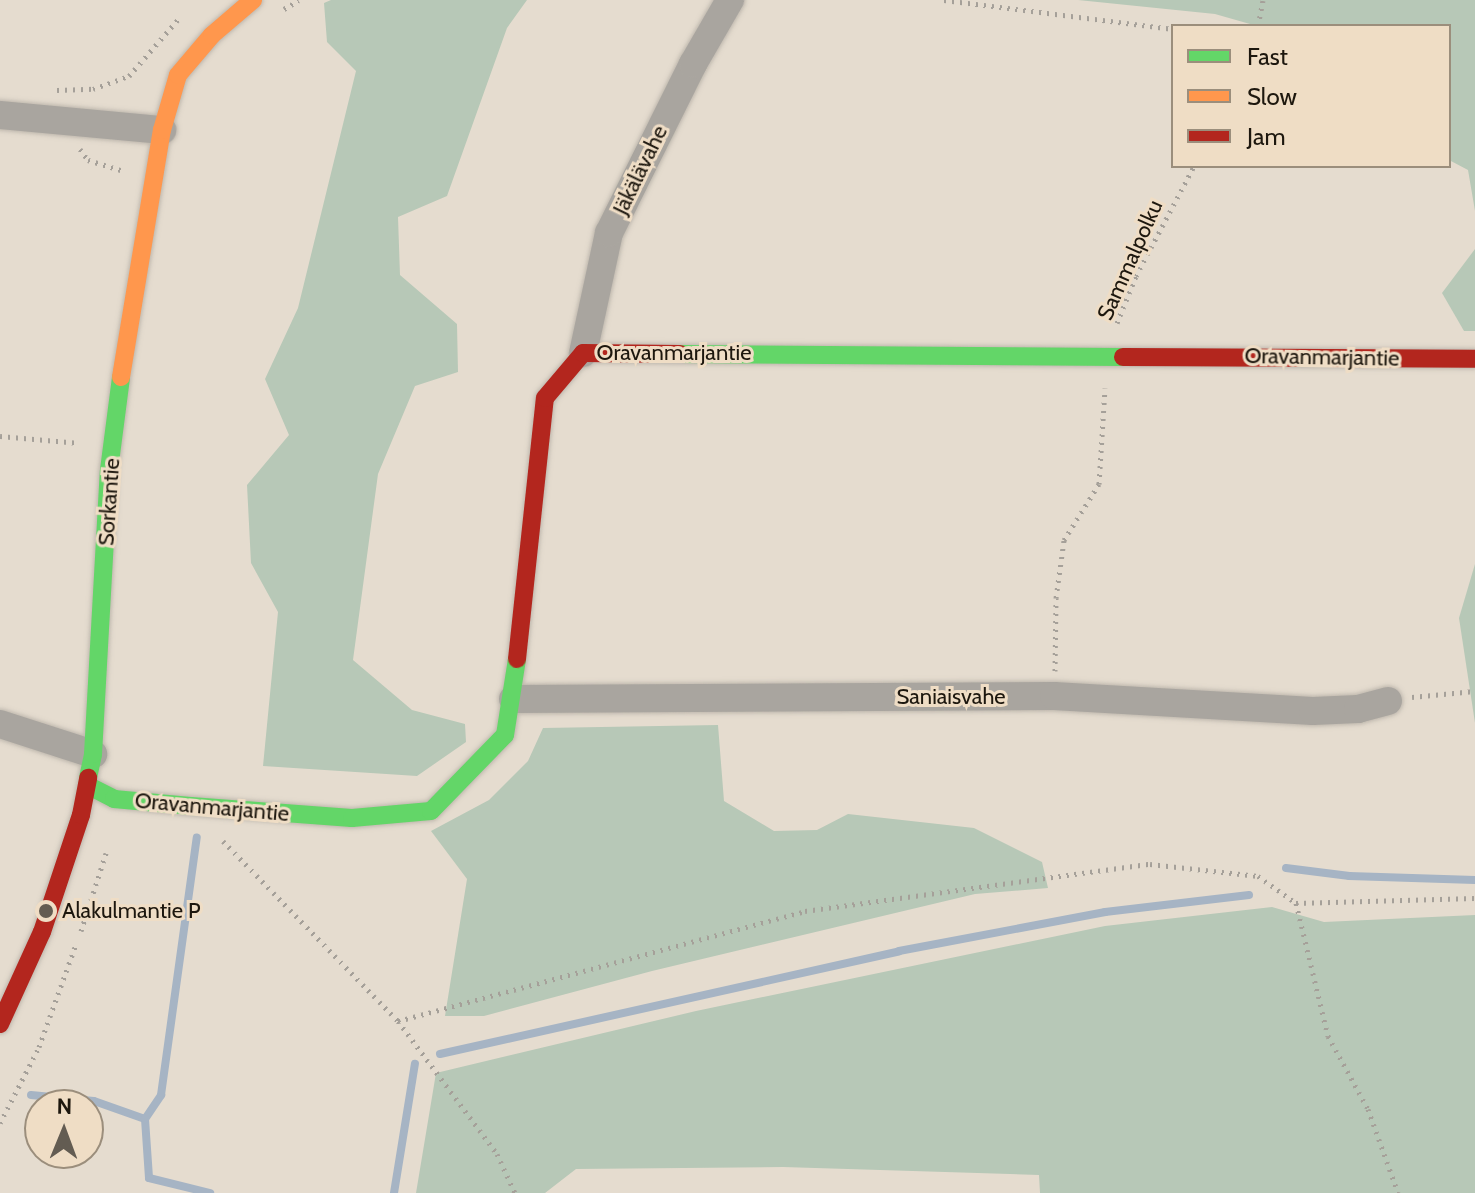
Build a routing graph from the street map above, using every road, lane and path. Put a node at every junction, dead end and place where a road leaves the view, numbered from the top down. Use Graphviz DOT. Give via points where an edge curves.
graph roads {
  1 [pos="253,0"];
  2 [pos="730,0"];
  3 [pos="944,0"];
  4 [pos="1263,0"];
  5 [pos="190,7"];
  6 [pos="1258,24"];
  7 [pos="1171,29"];
  8 [pos="55,90"];
  9 [pos="0,115"];
  10 [pos="162,130"];
  11 [pos="1193,168"];
  12 [pos="583,353"];
  13 [pos="1108,355"];
  14 [pos="1475,359"];
  15 [pos="0,436"];
  16 [pos="113,445"];
  17 [pos="1475,691"];
  18 [pos="1054,696"];
  19 [pos="513,699"];
  20 [pos="1388,701"];
  21 [pos="0,724"];
  22 [pos="93,754"];
  23 [pos="87,785"];
  24 [pos="191,806"];
  25 [pos="1475,898"];
  26 [pos="1296,903"];
  27 [pos="398,1021"];
  28 [pos="0,1024"];
  29 [pos="515,1193"];
  30 [pos="1398,1193"];
  1 -- 10 [label="street, Sorkantie" via="212,35 178,75"];
  2 -- 12 [label="street, Jäkälävahe" via="609,233"];
  3 -- 7 [label="path"];
  4 -- 6 [label="path"];
  5 -- 8 [label="path" via="129,76 93,89"];
  9 -- 10 [label="street"];
  10 -- 16 [label="street, Sorkantie" via="127,326"];
  11 -- 13 [label="path, Sammalpolku" via="1136,276"];
  12 -- 13 [label="street, Oravanmarjantie"];
  12 -- 19 [label="street, Oravanmarjantie" via="545,398"];
  13 -- 14 [label="street, Oravanmarjantie"];
  13 -- 18 [label="path, Sammalpolku" via="1099,484 1064,540 1056,598"];
  15 -- 16 [label="path"];
  16 -- 22 [label="street, Sorkantie"];
  17 -- 20 [label="path"];
  18 -- 19 [label="street, Saniaisvahe"];
  18 -- 20 [label="street, Saniaisvahe" via="1313,711"];
  19 -- 24 [label="street, Oravanmarjantie" via="505,735 431,811 352,818"];
  21 -- 22 [label="street"];
  22 -- 23 [label="street, Sorkantie"];
  23 -- 24 [label="street, Oravanmarjantie" via="114,799"];
  23 -- 28 [label="street, Sorkantie" via="42,932"];
  24 -- 27 [label="path"];
  25 -- 26 [label="path"];
  26 -- 27 [label="path" via="1258,876 1150,864 805,911"];
  26 -- 30 [label="path" via="1328,1036 1368,1109"];
  27 -- 29 [label="path" via="497,1154"];
}
